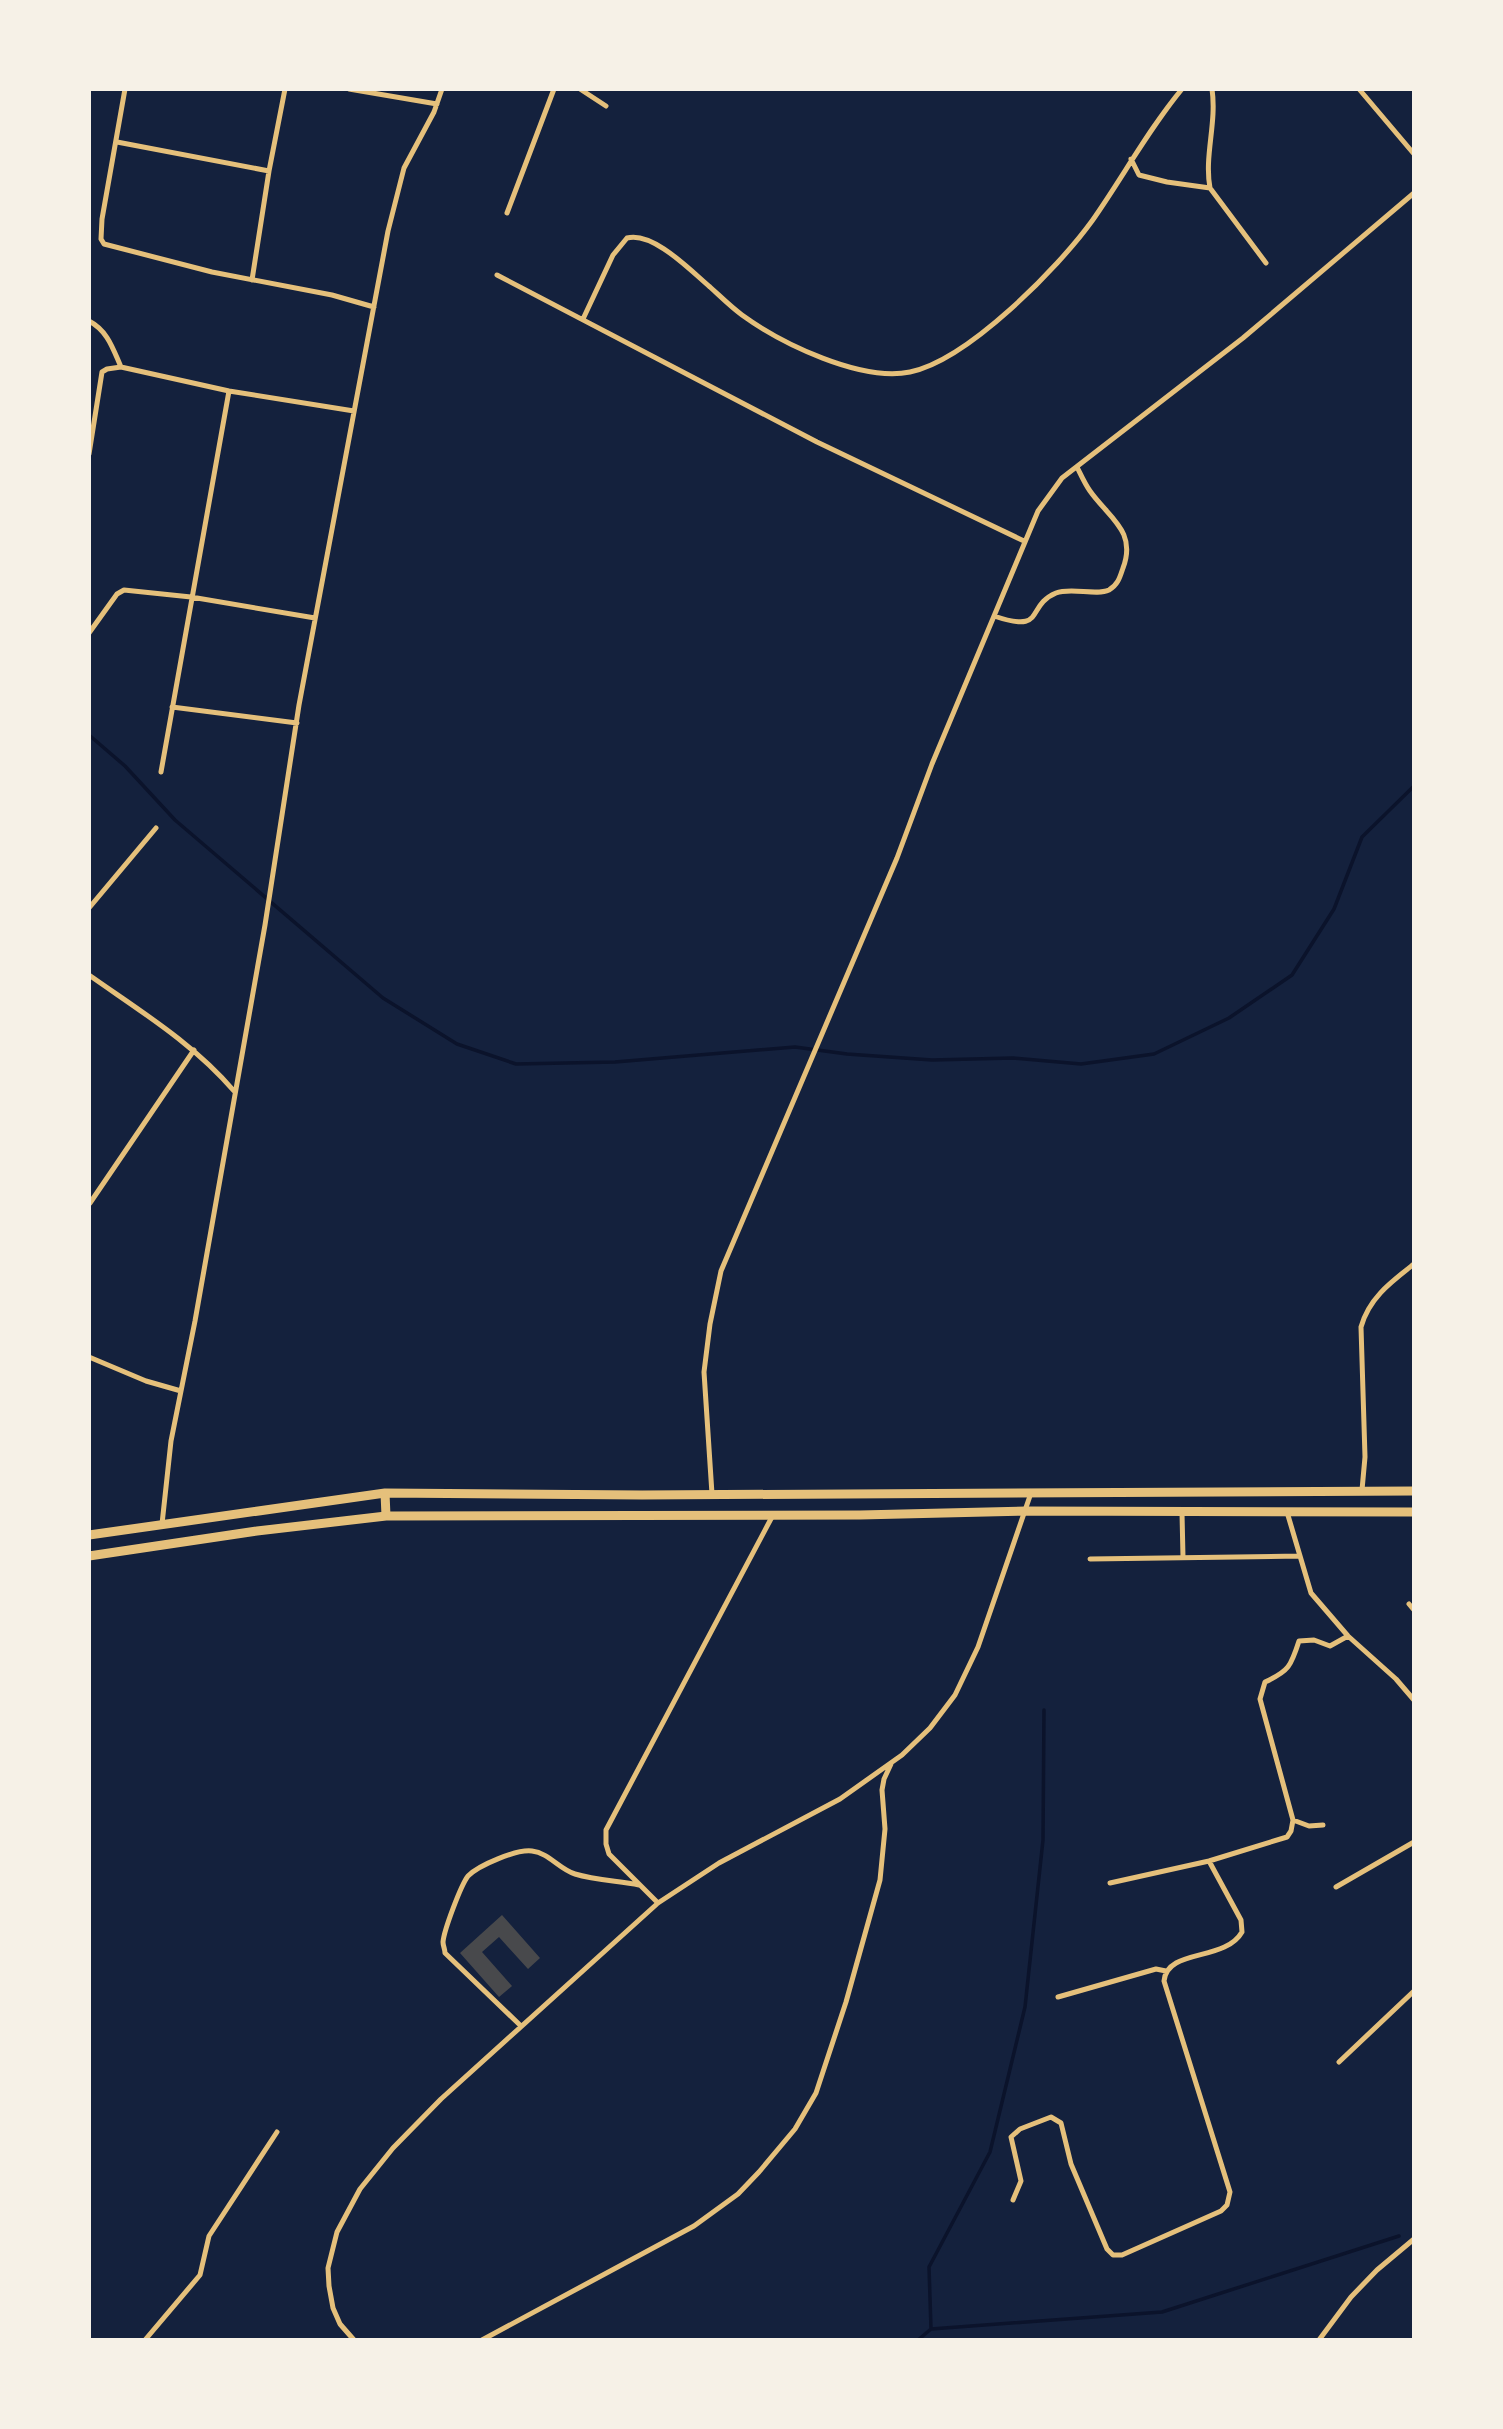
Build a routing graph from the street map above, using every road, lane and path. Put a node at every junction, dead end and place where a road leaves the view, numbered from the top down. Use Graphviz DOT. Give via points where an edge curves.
graph roads {
  1 [pos="125,89"];
  2 [pos="285,89"];
  3 [pos="349,89"];
  4 [pos="442,89"];
  5 [pos="554,89"];
  6 [pos="580,89"];
  7 [pos="1182,89"];
  8 [pos="1212,89"];
  9 [pos="1359,89"];
  10 [pos="437,104"];
  11 [pos="607,106"];
  12 [pos="117,142"];
  13 [pos="1414,154"];
  14 [pos="1131,159"];
  15 [pos="269,171"];
  16 [pos="1210,188"];
  17 [pos="1414,193"];
  18 [pos="507,214"];
  19 [pos="1265,262"];
  20 [pos="497,275"];
  21 [pos="253,280"];
  22 [pos="374,307"];
  23 [pos="583,319"];
  24 [pos="89,321"];
  25 [pos="121,367"];
  26 [pos="229,391"];
  27 [pos="354,411"];
  28 [pos="89,454"];
  29 [pos="1077,467"];
  30 [pos="1024,541"];
  31 [pos="191,597"];
  32 [pos="994,616"];
  33 [pos="315,618"];
  34 [pos="89,633"];
  35 [pos="172,707"];
  36 [pos="297,723"];
  37 [pos="161,772"];
  38 [pos="156,828"];
  39 [pos="89,908"];
  40 [pos="89,975"];
  41 [pos="96,980"];
  42 [pos="89,986"];
  43 [pos="194,1050"];
  44 [pos="234,1091"];
  45 [pos="90,1203"];
  46 [pos="1414,1264"];
  47 [pos="89,1357"];
  48 [pos="181,1391"];
  49 [pos="1362,1490"];
  50 [pos="1414,1491"];
  51 [pos="385,1493"];
  52 [pos="1031,1493"];
  53 [pos="712,1494"];
  54 [pos="1026,1511"];
  55 [pos="1287,1512"];
  56 [pos="1414,1512"];
  57 [pos="1182,1513"];
  58 [pos="773,1515"];
  59 [pos="386,1516"];
  60 [pos="162,1524"];
  61 [pos="89,1535"];
  62 [pos="89,1556"];
  63 [pos="1300,1556"];
  64 [pos="1183,1558"];
  65 [pos="1090,1559"];
  66 [pos="1348,1636"];
  67 [pos="1414,1700"];
  68 [pos="893,1762"];
  69 [pos="1293,1820"];
  70 [pos="1323,1825"];
  71 [pos="1414,1842"];
  72 [pos="1209,1861"];
  73 [pos="1110,1883"];
  74 [pos="640,1885"];
  75 [pos="1336,1887"];
  76 [pos="657,1903"];
  77 [pos="1166,1971"];
  78 [pos="1414,1991"];
  79 [pos="1058,1997"];
  80 [pos="521,2026"];
  81 [pos="1339,2062"];
  82 [pos="277,2132"];
  83 [pos="1013,2200"];
  84 [pos="1414,2239"];
  85 [pos="145,2340"];
  86 [pos="354,2340"];
  87 [pos="482,2340"];
  88 [pos="1319,2340"];
  1 -- 12 [label="street"];
  2 -- 15 [label="street"];
  3 -- 10 [label="street"];
  4 -- 10 [label="street"];
  5 -- 18 [label="street"];
  6 -- 11 [label="street"];
  7 -- 14 [label="street"];
  8 -- 16 [label="street"];
  9 -- 13 [label="street"];
  10 -- 22 [label="street" via="399,184"];
  12 -- 15 [label="street"];
  12 -- 21 [label="street" via="100,233 104,244"];
  14 -- 16 [label="street" via="1139,175"];
  14 -- 23 [label="street" via="1090,222 1040,282 958,349 913,371 851,368 770,332 740,314 686,266 639,236 627,237 613,255"];
  15 -- 21 [label="street"];
  16 -- 19 [label="street"];
  17 -- 29 [label="street" via="1243,338"];
  20 -- 23 [label="street"];
  21 -- 22 [label="street"];
  22 -- 27 [label="street"];
  23 -- 30 [label="street" via="817,442"];
  24 -- 25 [label="street" via="109,339"];
  25 -- 26 [label="street"];
  25 -- 28 [label="street" via="102,372"];
  26 -- 27 [label="street"];
  26 -- 31 [label="street"];
  27 -- 33 [label="street"];
  29 -- 30 [label="street" via="1048,495"];
  29 -- 32 [label="street" via="1089,490 1126,536 1128,554 1118,583 1107,591 1056,593 1031,620 1016,623"];
  30 -- 32 [label="street"];
  31 -- 33 [label="street"];
  31 -- 34 [label="street" via="124,590"];
  31 -- 35 [label="street"];
  32 -- 53 [label="street" via="897,858 728,1250 715,1294 704,1372"];
  33 -- 36 [label="street"];
  35 -- 36 [label="street"];
  35 -- 37 [label="street"];
  36 -- 44 [label="street"];
  38 -- 39 [label="street"];
  40 -- 41 [label="street"];
  41 -- 42 [label="street"];
  41 -- 43 [label="street"];
  43 -- 44 [label="street"];
  43 -- 45 [label="street"];
  44 -- 48 [label="street"];
  46 -- 49 [label="street" via="1375,1298 1361,1327"];
  47 -- 48 [label="street"];
  48 -- 60 [label="street"];
  49 -- 50 [label="main road"];
  49 -- 52 [label="main road"];
  51 -- 53 [label="main road"];
  51 -- 59 [label="main road"];
  51 -- 60 [label="main road"];
  52 -- 53 [label="main road"];
  52 -- 54 [label="street"];
  54 -- 57 [label="main road"];
  54 -- 58 [label="main road"];
  54 -- 68 [label="street" via="978,1647 955,1695 930,1728"];
  55 -- 56 [label="main road"];
  55 -- 57 [label="main road"];
  55 -- 63 [label="street"];
  57 -- 64 [label="street"];
  58 -- 59 [label="main road"];
  58 -- 74 [label="street" via="606,1830 608,1854"];
  59 -- 62 [label="main road"];
  60 -- 61 [label="main road"];
  63 -- 64 [label="street"];
  63 -- 66 [label="street" via="1311,1593"];
  64 -- 65 [label="street"];
  66 -- 67 [label="street"];
  66 -- 69 [label="street" via="1331,1646 1299,1641 1285,1673 1265,1682 1260,1699"];
  68 -- 76 [label="street" via="839,1799 740,1851"];
  68 -- 87 [label="street" via="882,1790 884,1855 870,1920 819,2085 795,2129 738,2194 694,2226"];
  69 -- 70 [label="street"];
  69 -- 72 [label="street" via="1287,1837"];
  71 -- 75 [label="street"];
  72 -- 73 [label="street"];
  72 -- 77 [label="street" via="1241,1920 1242,1932 1224,1949 1176,1962"];
  74 -- 76 [label="street"];
  74 -- 80 [label="street" via="575,1874 531,1851 515,1853 469,1875 443,1942 445,1953"];
  76 -- 80 [label="street"];
  77 -- 79 [label="street" via="1156,1969"];
  77 -- 83 [label="street" via="1164,1985 1230,2192 1227,2205 1122,2255 1113,2255 1071,2164 1061,2123 1051,2117 1011,2137 1021,2181"];
  78 -- 81 [label="street"];
  80 -- 86 [label="street" via="393,2148 346,2211 332,2250 329,2286 340,2324"];
  82 -- 85 [label="street" via="209,2236 200,2275"];
  84 -- 88 [label="street" via="1351,2297"];
}
